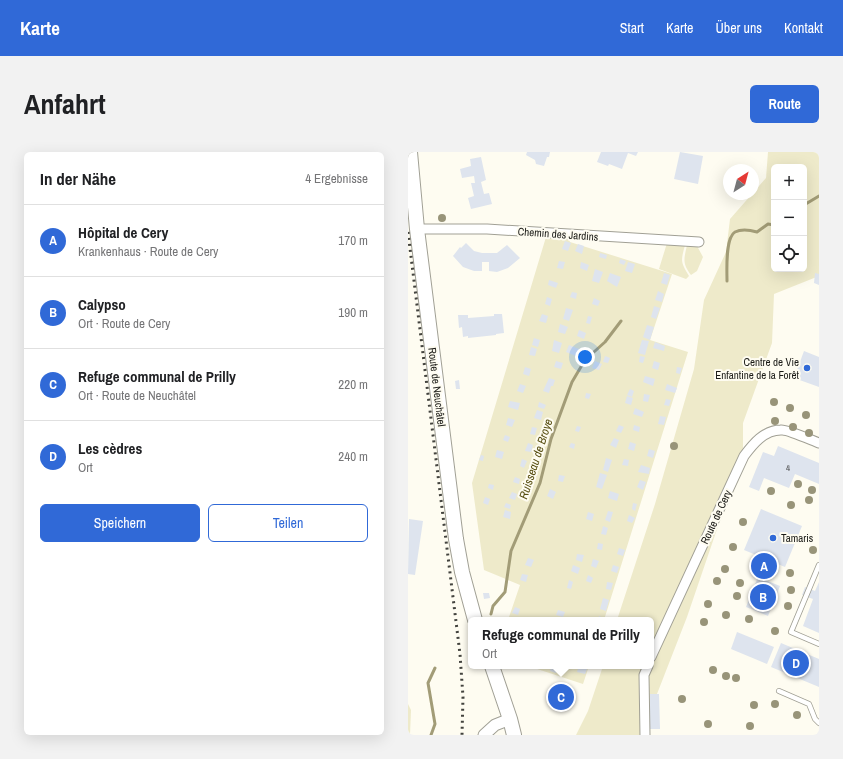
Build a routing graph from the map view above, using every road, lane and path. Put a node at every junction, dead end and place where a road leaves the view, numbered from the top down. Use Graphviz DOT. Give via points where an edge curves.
graph roads {
  1 [pos="410,152"];
  2 [pos="417,229"];
  3 [pos="699,242"];
  4 [pos="819,443"];
  5 [pos="819,565"];
  6 [pos="474,617"];
  7 [pos="819,644"];
  8 [pos="654,651"];
  9 [pos="493,669"];
  10 [pos="647,669"];
  11 [pos="779,691"];
  12 [pos="510,719"];
  13 [pos="819,723"];
  14 [pos="484,735"];
  15 [pos="514,735"];
  16 [pos="645,735"];
  1 -- 2 [label="main road, Route de Neuchâtel"];
  2 -- 3 [label="street, Chemin des Jardins" via="487,229"];
  2 -- 6 [label="main road, Route de Neuchâtel" via="456,539"];
  4 -- 8 [label="street, Route de Cery" via="781,429 754,442 744,456"];
  5 -- 7 [label="lane" via="791,632"];
  9 -- 12 [label="main road"];
  10 -- 16 [label="street" via="644,675"];
  11 -- 13 [label="lane" via="809,704"];
  12 -- 14 [label="street"];
  12 -- 15 [label="main road"];
}
